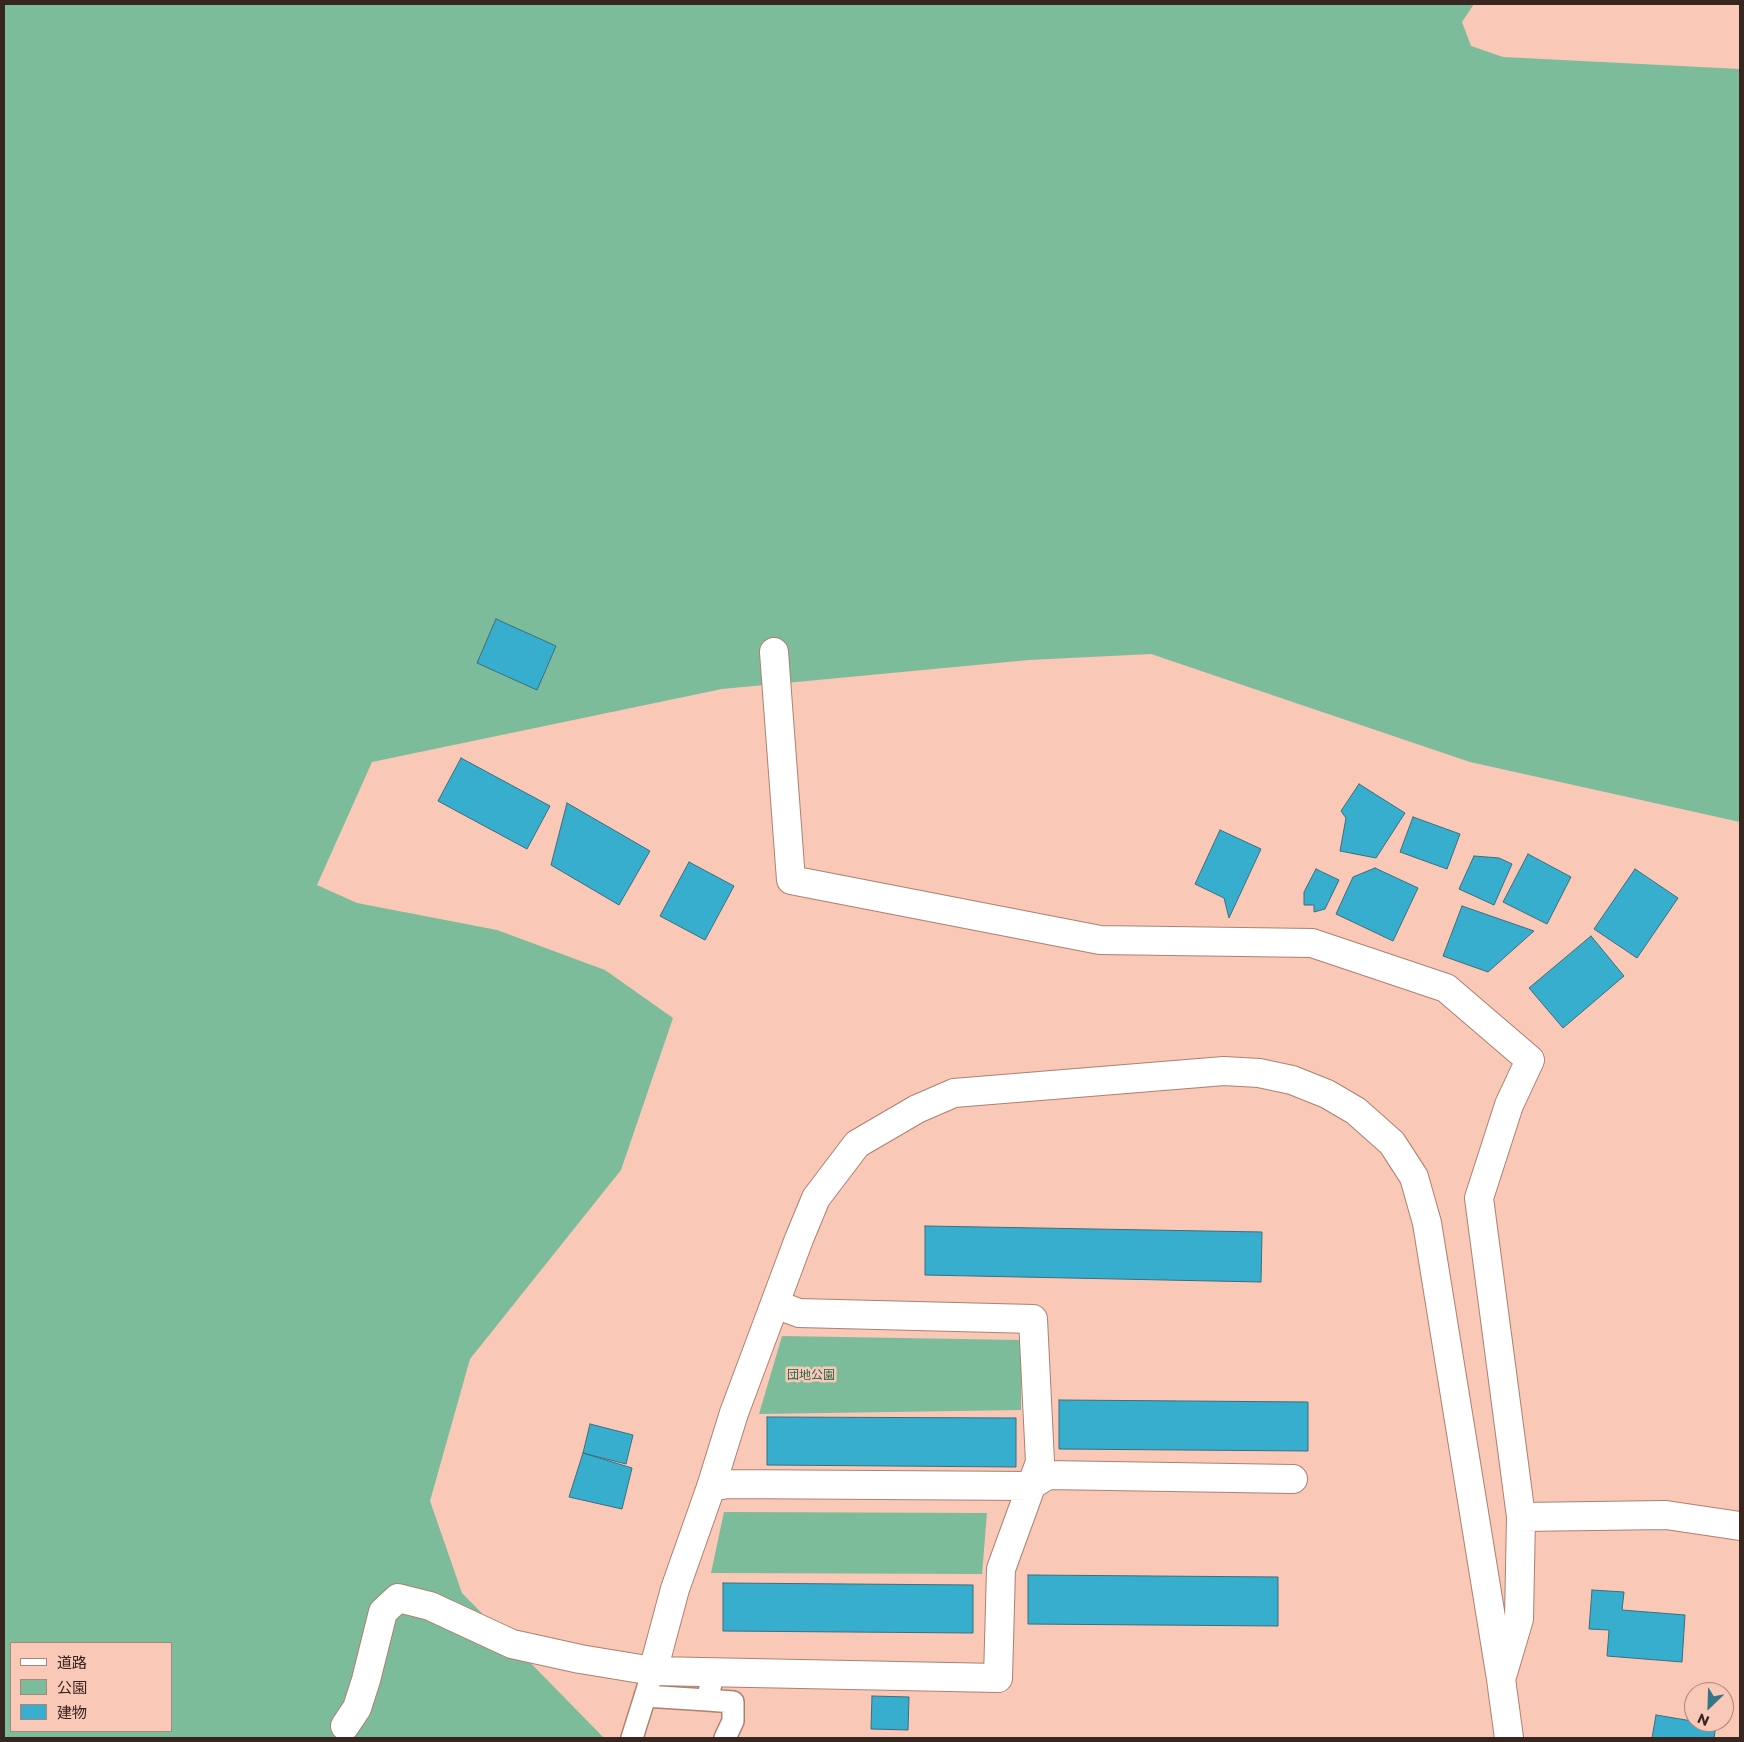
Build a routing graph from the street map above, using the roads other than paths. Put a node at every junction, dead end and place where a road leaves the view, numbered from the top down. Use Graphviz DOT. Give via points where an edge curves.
graph roads {
  1 [pos="774,652"];
  2 [pos="775,1304"];
  3 [pos="1294,1479"];
  4 [pos="711,1486"];
  5 [pos="1030,1486"];
  6 [pos="1521,1517"];
  7 [pos="1740,1526"];
  8 [pos="714,1672"];
  9 [pos="1501,1679"];
  10 [pos="649,1683"];
  11 [pos="708,1700"];
  12 [pos="345,1726"];
  13 [pos="632,1738"];
  14 [pos="726,1738"];
  15 [pos="1509,1738"];
  1 -- 6 [label="street" via="791,880 1100,940 1312,943 1446,988 1530,1060 1509,1105 1479,1198"];
  2 -- 4 [label="street" via="734,1413"];
  2 -- 5 [label="street" via="798,1313 1033,1319 1040,1462"];
  2 -- 9 [label="street" via="816,1198 857,1144 917,1109 954,1093 1224,1071 1259,1073 1292,1080 1327,1094 1356,1111 1392,1143 1414,1177 1427,1223"];
  3 -- 5 [label="street" via="1048,1476"];
  4 -- 5 [label="street"];
  4 -- 10 [label="street" via="674,1589"];
  5 -- 8 [label="street" via="1001,1569 998,1678"];
  6 -- 7 [label="street" via="1666,1515"];
  6 -- 9 [label="street" via="1519,1619"];
  8 -- 10 [label="street"];
  8 -- 11 [label="lane"];
  9 -- 15 [label="street"];
  10 -- 11 [label="lane"];
  10 -- 12 [label="street" via="580,1659 512,1644 430,1606 398,1598 382,1612 362,1694"];
  10 -- 13 [label="lane"];
  11 -- 14 [label="lane" via="733,1702 733,1721"];
}
